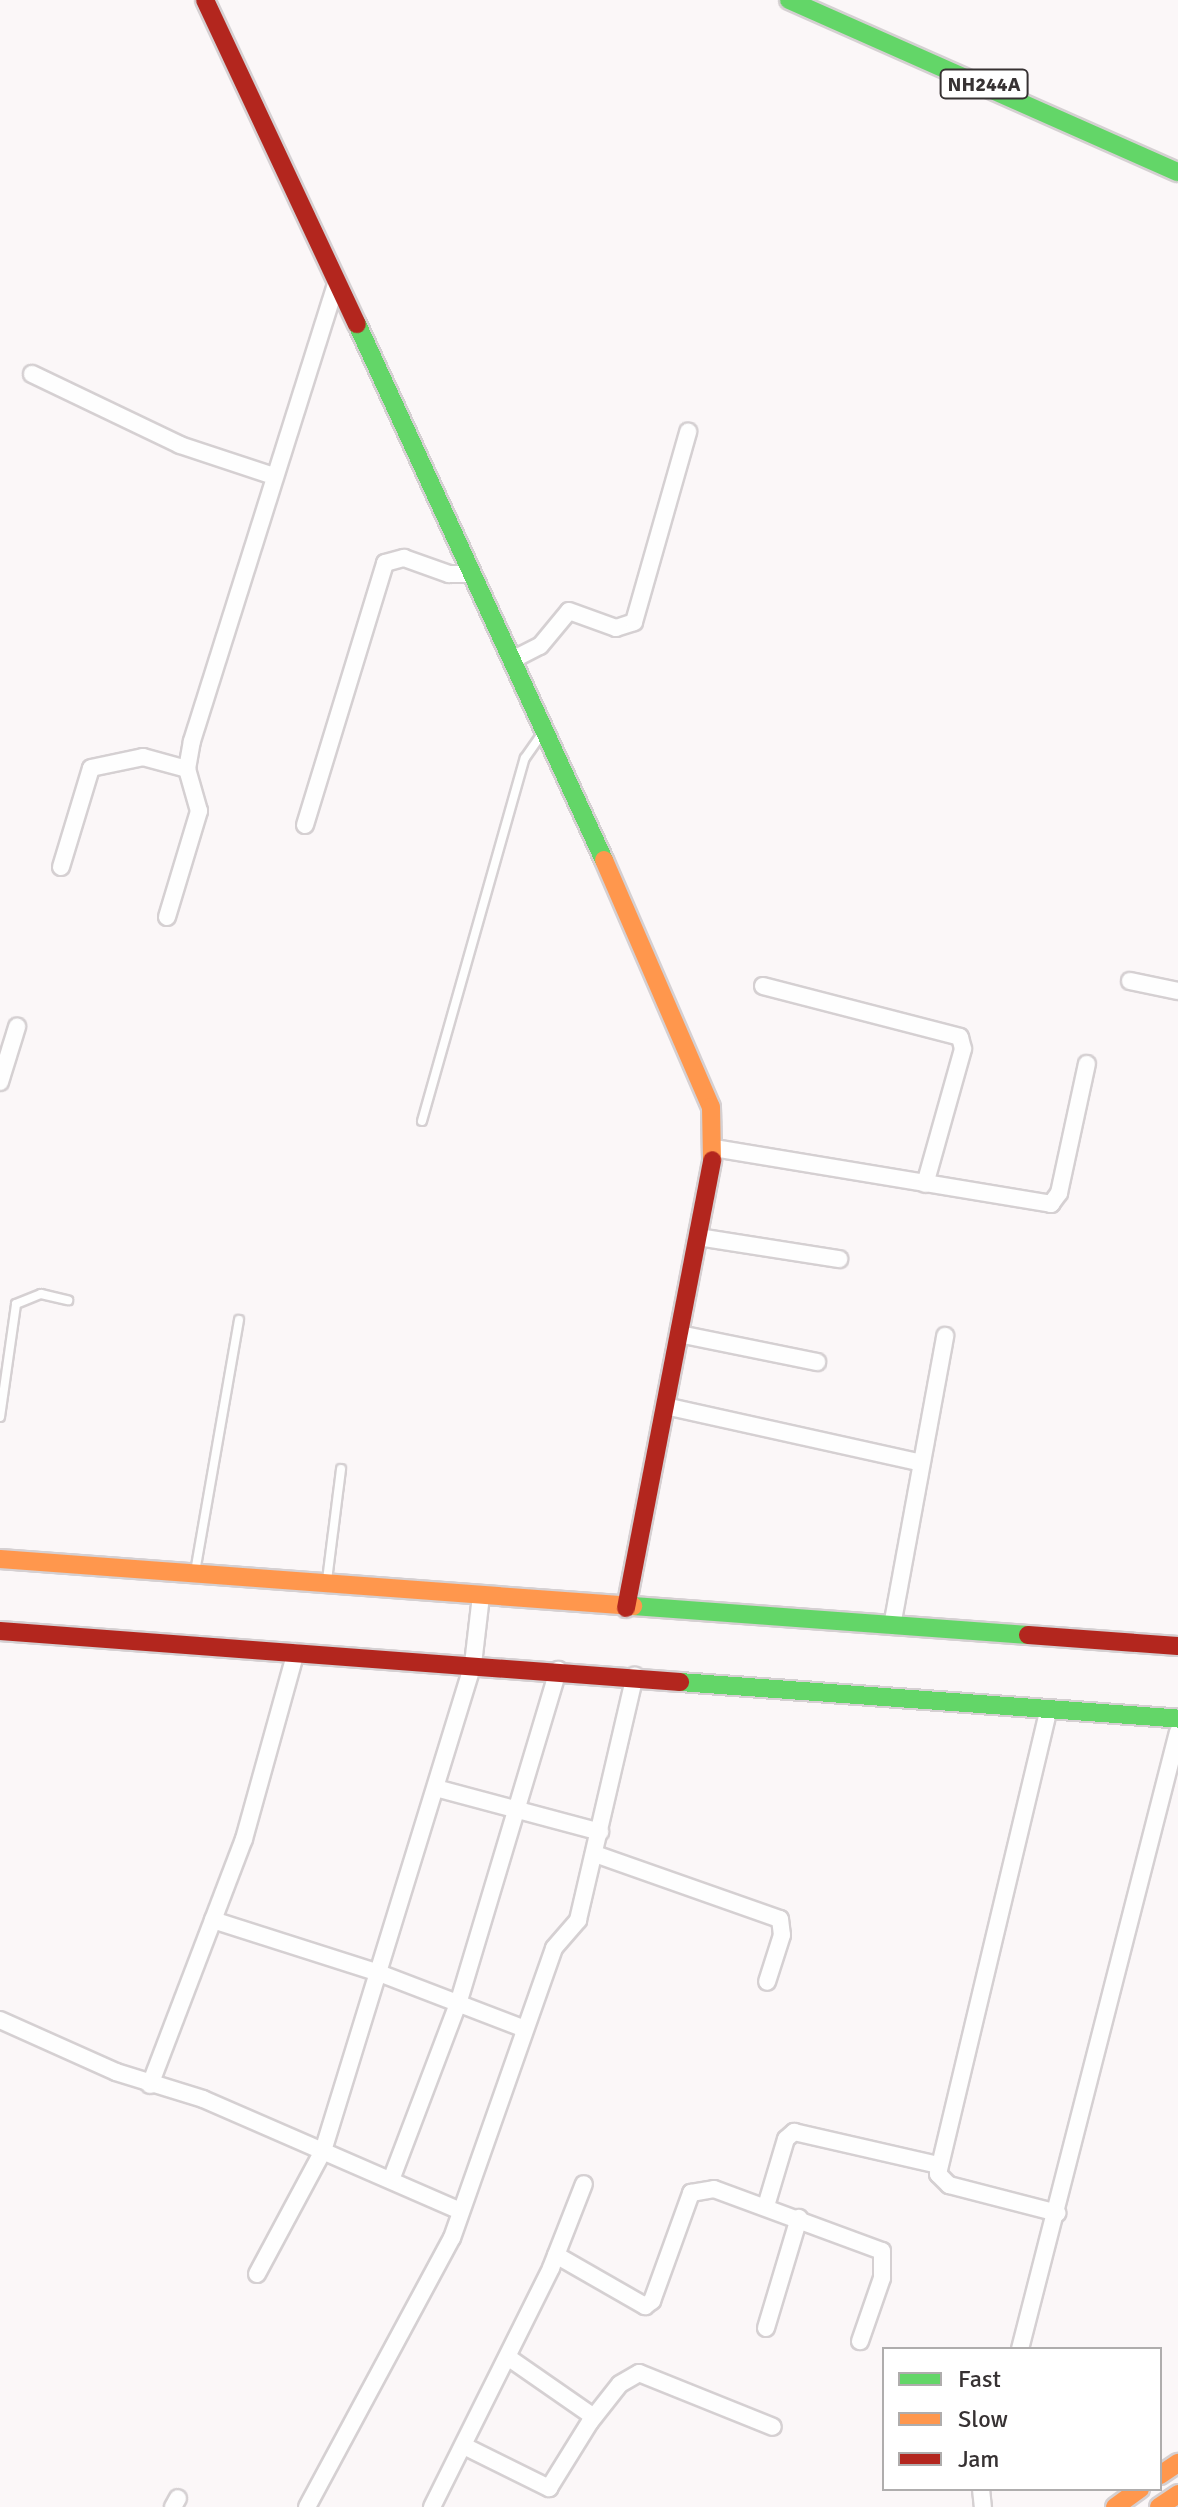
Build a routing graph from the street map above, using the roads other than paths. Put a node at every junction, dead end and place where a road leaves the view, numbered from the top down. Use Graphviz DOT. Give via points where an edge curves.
graph roads {
  1 [pos="205,0"];
  2 [pos="789,0"];
  3 [pos="1178,172"];
  4 [pos="337,281"];
  5 [pos="32,374"];
  6 [pos="688,432"];
  7 [pos="274,476"];
  8 [pos="471,574"];
  9 [pos="512,660"];
  10 [pos="546,730"];
  11 [pos="187,769"];
  12 [pos="305,825"];
  13 [pos="61,867"];
  14 [pos="167,917"];
  15 [pos="1130,981"];
  16 [pos="763,986"];
  17 [pos="1178,991"];
  18 [pos="17,1027"];
  19 [pos="1087,1064"];
  20 [pos="0,1082"];
  21 [pos="422,1121"];
  22 [pos="714,1148"];
  23 [pos="925,1184"];
  24 [pos="698,1237"];
  25 [pos="839,1259"];
  26 [pos="68,1300"];
  27 [pos="239,1320"];
  28 [pos="679,1334"];
  29 [pos="945,1336"];
  30 [pos="817,1362"];
  31 [pos="665,1406"];
  32 [pos="0,1417"];
  33 [pos="918,1462"];
  34 [pos="341,1469"];
  35 [pos="0,1559"];
  36 [pos="195,1574"];
  37 [pos="327,1584"];
  38 [pos="480,1605"];
  39 [pos="626,1608"];
  40 [pos="892,1626"];
  41 [pos="0,1631"];
  42 [pos="1178,1646"];
  43 [pos="296,1652"];
  44 [pos="474,1656"];
  45 [pos="558,1670"];
  46 [pos="635,1676"];
  47 [pos="1049,1708"];
  48 [pos="1178,1719"];
  49 [pos="1178,1732"];
  50 [pos="436,1788"];
  51 [pos="519,1810"];
  52 [pos="600,1832"];
  53 [pos="595,1854"];
  54 [pos="213,1920"];
  55 [pos="379,1973"];
  56 [pos="767,1982"];
  57 [pos="458,2004"];
  58 [pos="0,2020"];
  59 [pos="525,2029"];
  60 [pos="150,2085"];
  61 [pos="323,2151"];
  62 [pos="938,2165"];
  63 [pos="391,2180"];
  64 [pos="584,2184"];
  65 [pos="766,2206"];
  66 [pos="461,2211"];
  67 [pos="1057,2213"];
  68 [pos="799,2218"];
  69 [pos="556,2255"];
  70 [pos="257,2274"];
  71 [pos="766,2328"];
  72 [pos="860,2341"];
  73 [pos="1021,2347"];
  74 [pos="509,2358"];
  75 [pos="594,2417"];
  76 [pos="773,2427"];
  77 [pos="466,2447"];
  78 [pos="1137,2491"];
  79 [pos="1178,2494"];
  80 [pos="307,2507"];
  81 [pos="432,2507"];
  82 [pos="1115,2507"];
  83 [pos="1159,2507"];
  1 -- 4 [label="main road"];
  2 -- 3 [label="main road, NH244A"];
  4 -- 7 [label="street"];
  4 -- 8 [label="main road"];
  5 -- 7 [label="street" via="180,445"];
  6 -- 9 [label="street" via="634,622 616,628 569,611 540,646"];
  7 -- 11 [label="street"];
  8 -- 9 [label="main road"];
  8 -- 12 [label="street" via="449,574 404,558 385,563"];
  9 -- 10 [label="main road"];
  10 -- 21 [label="lane" via="525,758"];
  10 -- 22 [label="main road" via="704,1083"];
  11 -- 13 [label="street" via="143,757 91,768"];
  11 -- 14 [label="street" via="199,811"];
  15 -- 17 [label="street"];
  16 -- 23 [label="street" via="960,1037 963,1049"];
  18 -- 20 [label="street"];
  19 -- 23 [label="street" via="1055,1202"];
  22 -- 23 [label="street"];
  22 -- 24 [label="main road"];
  24 -- 25 [label="street"];
  24 -- 28 [label="main road"];
  26 -- 32 [label="lane" via="41,1294 16,1304"];
  27 -- 36 [label="lane"];
  28 -- 30 [label="street"];
  28 -- 31 [label="main road"];
  29 -- 33 [label="street"];
  31 -- 33 [label="street"];
  31 -- 39 [label="main road"];
  33 -- 40 [label="street"];
  34 -- 37 [label="lane"];
  35 -- 36 [label="main road"];
  36 -- 37 [label="main road"];
  37 -- 38 [label="main road"];
  38 -- 39 [label="main road"];
  38 -- 44 [label="street"];
  39 -- 40 [label="main road"];
  40 -- 42 [label="main road"];
  41 -- 43 [label="main road"];
  43 -- 44 [label="main road"];
  43 -- 54 [label="street" via="283,1717"];
  44 -- 45 [label="main road"];
  44 -- 50 [label="street"];
  45 -- 46 [label="main road"];
  45 -- 51 [label="street"];
  46 -- 47 [label="main road"];
  46 -- 52 [label="street"];
  47 -- 48 [label="main road"];
  47 -- 62 [label="street"];
  49 -- 67 [label="street"];
  50 -- 51 [label="street"];
  50 -- 55 [label="street"];
  51 -- 52 [label="street"];
  51 -- 57 [label="street"];
  52 -- 53 [label="street"];
  53 -- 56 [label="street" via="780,1919 782,1935"];
  53 -- 59 [label="street" via="578,1920 554,1948"];
  54 -- 55 [label="street"];
  54 -- 60 [label="street"];
  55 -- 57 [label="street"];
  55 -- 61 [label="street"];
  57 -- 59 [label="street"];
  57 -- 63 [label="street"];
  58 -- 60 [label="street"];
  59 -- 66 [label="street"];
  60 -- 61 [label="street" via="203,2099"];
  61 -- 63 [label="street"];
  61 -- 70 [label="street"];
  62 -- 65 [label="street" via="794,2132 787,2135"];
  62 -- 67 [label="street" via="940,2178 949,2185"];
  63 -- 66 [label="street"];
  64 -- 69 [label="street"];
  65 -- 68 [label="street"];
  65 -- 69 [label="street" via="696,2188 652,2301 645,2306"];
  66 -- 80 [label="street" via="437,2269"];
  67 -- 73 [label="street"];
  68 -- 71 [label="street"];
  68 -- 72 [label="street" via="882,2251 882,2278"];
  69 -- 74 [label="street"];
  74 -- 75 [label="street"];
  74 -- 77 [label="street"];
  75 -- 76 [label="street" via="620,2384 639,2373"];
  75 -- 77 [label="street" via="549,2488"];
  77 -- 81 [label="street"];
  78 -- 82 [label="main road"];
  79 -- 83 [label="main road"];
}
